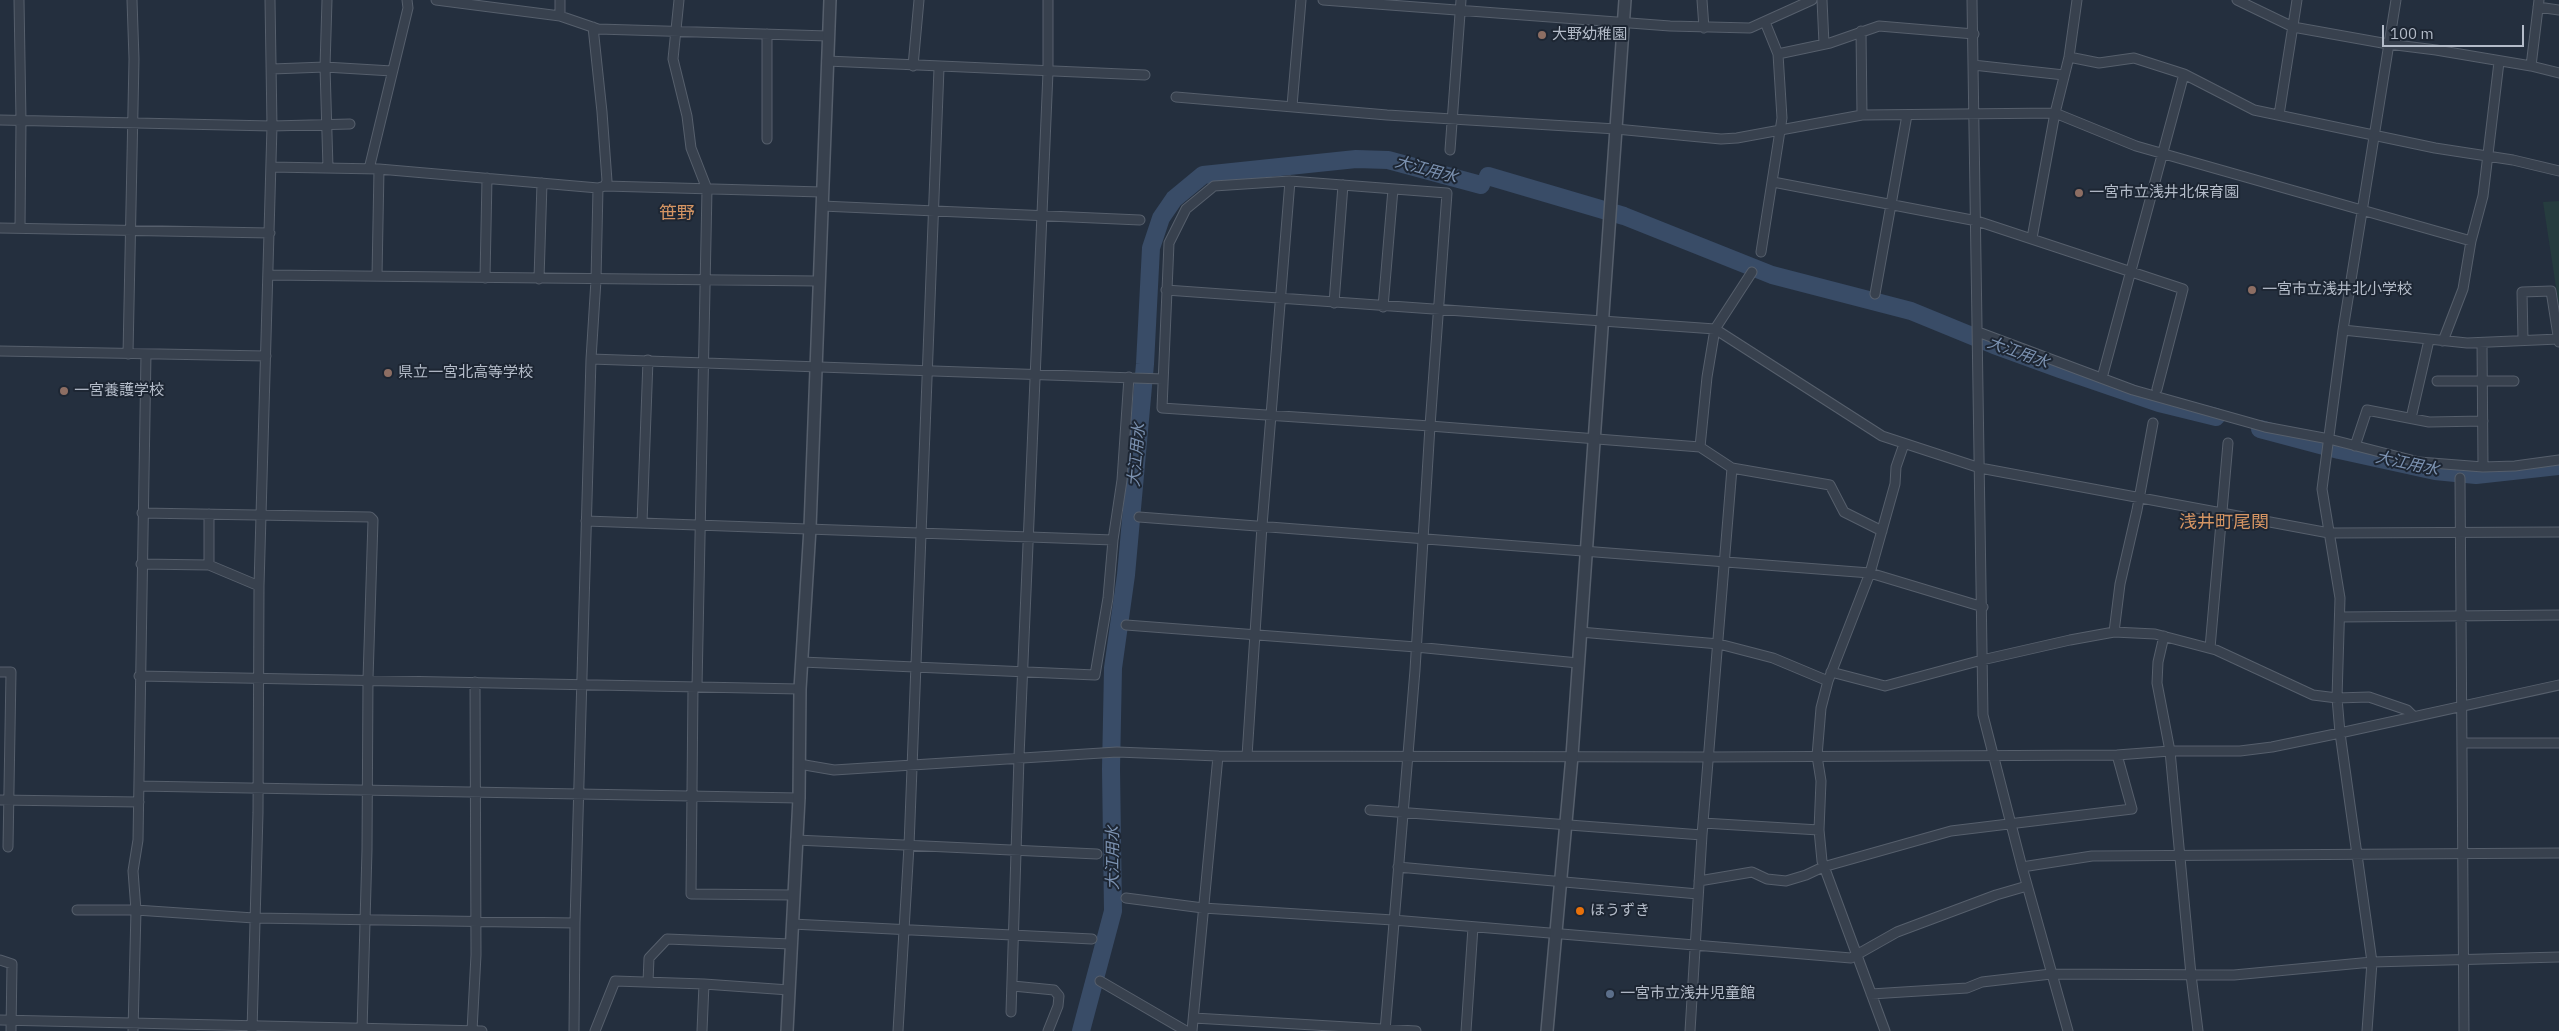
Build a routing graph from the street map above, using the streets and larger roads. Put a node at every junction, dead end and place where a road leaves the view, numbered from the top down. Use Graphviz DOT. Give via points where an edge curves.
graph roads {
  1 [pos="19,0"];
  2 [pos="132,0"];
  3 [pos="270,0"];
  4 [pos="326,0"];
  5 [pos="406,0"];
  6 [pos="436,0"];
  7 [pos="560,0"];
  8 [pos="679,0"];
  9 [pos="830,0"];
  10 [pos="919,0"];
  11 [pos="1048,0"];
  12 [pos="1301,0"];
  13 [pos="1323,0"];
  14 [pos="1625,0"];
  15 [pos="1702,0"];
  16 [pos="1812,0"];
  17 [pos="1822,0"];
  18 [pos="1972,0"];
  19 [pos="2077,0"];
  20 [pos="2237,0"];
  21 [pos="2297,0"];
  22 [pos="2396,0"];
  23 [pos="1371,2"];
  24 [pos="1461,4"];
  25 [pos="2539,4"];
  26 [pos="2559,10"];
  27 [pos="560,16"];
  28 [pos="1624,21"];
  29 [pos="1766,22"];
  30 [pos="593,27"];
  31 [pos="2293,27"];
  32 [pos="1704,28"];
  33 [pos="1862,31"];
  34 [pos="677,33"];
  35 [pos="766,34"];
  36 [pos="1974,34"];
  37 [pos="828,36"];
  38 [pos="1824,44"];
  39 [pos="2388,44"];
  40 [pos="1778,54"];
  41 [pos="2069,57"];
  42 [pos="827,61"];
  43 [pos="2498,62"];
  44 [pos="1973,65"];
  45 [pos="914,66"];
  46 [pos="2531,66"];
  47 [pos="325,67"];
  48 [pos="939,68"];
  49 [pos="272,69"];
  50 [pos="392,72"];
  51 [pos="1048,72"];
  52 [pos="2559,73"];
  53 [pos="2184,74"];
  54 [pos="1145,75"];
  55 [pos="2064,75"];
  56 [pos="1176,97"];
  57 [pos="1292,106"];
  58 [pos="1974,113"];
  59 [pos="2055,113"];
  60 [pos="1862,115"];
  61 [pos="1907,115"];
  62 [pos="2279,116"];
  63 [pos="1454,118"];
  64 [pos="0,120"];
  65 [pos="22,120"];
  66 [pos="134,123"];
  67 [pos="328,124"];
  68 [pos="350,124"];
  69 [pos="272,126"];
  70 [pos="1616,129"];
  71 [pos="1780,131"];
  72 [pos="2376,136"];
  73 [pos="767,139"];
  74 [pos="1450,150"];
  75 [pos="2163,154"];
  76 [pos="2489,156"];
  77 [pos="272,167"];
  78 [pos="328,168"];
  79 [pos="369,169"];
  80 [pos="379,169"];
  81 [pos="2559,170"];
  82 [pos="487,178"];
  83 [pos="1290,181"];
  84 [pos="1773,182"];
  85 [pos="542,183"];
  86 [pos="1343,185"];
  87 [pos="602,187"];
  88 [pos="1393,188"];
  89 [pos="707,189"];
  90 [pos="822,192"];
  91 [pos="822,206"];
  92 [pos="1891,206"];
  93 [pos="933,211"];
  94 [pos="2363,211"];
  95 [pos="1042,216"];
  96 [pos="1140,220"];
  97 [pos="1977,221"];
  98 [pos="0,228"];
  99 [pos="20,228"];
  100 [pos="132,231"];
  101 [pos="270,233"];
  102 [pos="2032,238"];
  103 [pos="2471,241"];
  104 [pos="1760,252"];
  105 [pos="1752,272"];
  106 [pos="2130,273"];
  107 [pos="268,274"];
  108 [pos="377,276"];
  109 [pos="485,278"];
  110 [pos="539,279"];
  111 [pos="596,280"];
  112 [pos="706,280"];
  113 [pos="818,281"];
  114 [pos="1166,290"];
  115 [pos="1875,294"];
  116 [pos="1280,299"];
  117 [pos="1334,303"];
  118 [pos="1383,306"];
  119 [pos="1438,310"];
  120 [pos="1602,320"];
  121 [pos="1715,329"];
  122 [pos="2343,330"];
  123 [pos="1978,333"];
  124 [pos="2429,340"];
  125 [pos="2523,340"];
  126 [pos="2559,340"];
  127 [pos="2443,341"];
  128 [pos="2482,342"];
  129 [pos="0,351"];
  130 [pos="128,354"];
  131 [pos="146,354"];
  132 [pos="266,356"];
  133 [pos="590,358"];
  134 [pos="648,360"];
  135 [pos="702,362"];
  136 [pos="815,367"];
  137 [pos="928,372"];
  138 [pos="1035,375"];
  139 [pos="1134,378"];
  140 [pos="2102,378"];
  141 [pos="1163,379"];
  142 [pos="2437,381"];
  143 [pos="2483,381"];
  144 [pos="2514,381"];
  145 [pos="2157,389"];
  146 [pos="1270,415"];
  147 [pos="2411,418"];
  148 [pos="2483,421"];
  149 [pos="2153,423"];
  150 [pos="1430,426"];
  151 [pos="1593,439"];
  152 [pos="2329,440"];
  153 [pos="2228,443"];
  154 [pos="1904,444"];
  155 [pos="2355,446"];
  156 [pos="1700,447"];
  157 [pos="2559,460"];
  158 [pos="2483,467"];
  159 [pos="1732,468"];
  160 [pos="1980,468"];
  161 [pos="2460,478"];
  162 [pos="2140,497"];
  163 [pos="142,513"];
  164 [pos="2223,513"];
  165 [pos="209,514"];
  166 [pos="261,515"];
  167 [pos="1139,517"];
  168 [pos="586,521"];
  169 [pos="642,523"];
  170 [pos="698,524"];
  171 [pos="1262,526"];
  172 [pos="810,528"];
  173 [pos="1882,531"];
  174 [pos="920,532"];
  175 [pos="2559,532"];
  176 [pos="2329,533"];
  177 [pos="2461,533"];
  178 [pos="1030,536"];
  179 [pos="1113,540"];
  180 [pos="1422,540"];
  181 [pos="1586,550"];
  182 [pos="1724,562"];
  183 [pos="141,564"];
  184 [pos="209,565"];
  185 [pos="1870,572"];
  186 [pos="259,586"];
  187 [pos="1983,607"];
  188 [pos="2559,615"];
  189 [pos="2462,616"];
  190 [pos="2340,617"];
  191 [pos="1126,625"];
  192 [pos="1580,632"];
  193 [pos="2114,632"];
  194 [pos="1254,634"];
  195 [pos="2164,636"];
  196 [pos="1719,644"];
  197 [pos="1416,647"];
  198 [pos="2210,648"];
  199 [pos="1982,660"];
  200 [pos="802,662"];
  201 [pos="1578,663"];
  202 [pos="915,667"];
  203 [pos="1024,671"];
  204 [pos="0,672"];
  205 [pos="140,676"];
  206 [pos="258,676"];
  207 [pos="1829,676"];
  208 [pos="368,679"];
  209 [pos="475,682"];
  210 [pos="581,685"];
  211 [pos="2559,685"];
  212 [pos="695,687"];
  213 [pos="800,689"];
  214 [pos="2337,698"];
  215 [pos="2463,707"];
  216 [pos="2413,716"];
  217 [pos="2340,733"];
  218 [pos="2463,743"];
  219 [pos="2559,743"];
  220 [pos="2170,751"];
  221 [pos="1992,754"];
  222 [pos="2117,755"];
  223 [pos="1218,756"];
  224 [pos="1247,756"];
  225 [pos="1407,756"];
  226 [pos="1572,756"];
  227 [pos="1817,756"];
  228 [pos="1019,757"];
  229 [pos="1710,757"];
  230 [pos="799,764"];
  231 [pos="912,766"];
  232 [pos="139,786"];
  233 [pos="258,788"];
  234 [pos="367,790"];
  235 [pos="475,792"];
  236 [pos="579,795"];
  237 [pos="692,796"];
  238 [pos="799,798"];
  239 [pos="5,800"];
  240 [pos="139,802"];
  241 [pos="1370,810"];
  242 [pos="1402,812"];
  243 [pos="1703,822"];
  244 [pos="2011,823"];
  245 [pos="1565,825"];
  246 [pos="1819,830"];
  247 [pos="1702,835"];
  248 [pos="796,840"];
  249 [pos="909,846"];
  250 [pos="8,847"];
  251 [pos="1016,849"];
  252 [pos="2559,853"];
  253 [pos="1097,854"];
  254 [pos="2356,854"];
  255 [pos="2464,854"];
  256 [pos="2180,856"];
  257 [pos="1398,867"];
  258 [pos="1824,867"];
  259 [pos="2022,867"];
  260 [pos="1560,882"];
  261 [pos="1699,882"];
  262 [pos="2027,886"];
  263 [pos="1698,894"];
  264 [pos="793,895"];
  265 [pos="1126,898"];
  266 [pos="1203,908"];
  267 [pos="77,910"];
  268 [pos="136,910"];
  269 [pos="254,918"];
  270 [pos="365,920"];
  271 [pos="1392,920"];
  272 [pos="476,921"];
  273 [pos="574,923"];
  274 [pos="792,924"];
  275 [pos="1473,927"];
  276 [pos="905,929"];
  277 [pos="1554,933"];
  278 [pos="1015,934"];
  279 [pos="1092,938"];
  280 [pos="791,944"];
  281 [pos="1694,944"];
  282 [pos="1855,954"];
  283 [pos="2559,957"];
  284 [pos="2465,959"];
  285 [pos="0,960"];
  286 [pos="2372,962"];
  287 [pos="2051,974"];
  288 [pos="2190,975"];
  289 [pos="1100,981"];
  290 [pos="648,982"];
  291 [pos="704,984"];
  292 [pos="1013,986"];
  293 [pos="789,990"];
  294 [pos="1871,994"];
  295 [pos="1011,1012"];
  296 [pos="1194,1018"];
  297 [pos="0,1020"];
  298 [pos="11,1020"];
  299 [pos="133,1027"];
  300 [pos="252,1028"];
  301 [pos="362,1030"];
  302 [pos="1385,1030"];
  303 [pos="11,1031"];
  304 [pos="472,1031"];
  305 [pos="482,1031"];
  306 [pos="574,1031"];
  307 [pos="595,1031"];
  308 [pos="702,1031"];
  309 [pos="787,1031"];
  310 [pos="898,1031"];
  311 [pos="1048,1031"];
  312 [pos="1186,1031"];
  313 [pos="1192,1031"];
  314 [pos="1416,1031"];
  315 [pos="1466,1031"];
  316 [pos="1546,1031"];
  317 [pos="1690,1031"];
  318 [pos="1885,1031"];
  319 [pos="2068,1031"];
  320 [pos="2198,1031"];
  321 [pos="2367,1031"];
  322 [pos="2464,1031"];
  1 -- 65 [label="street"];
  2 -- 66 [label="street"];
  3 -- 49 [label="street"];
  4 -- 47 [label="street"];
  5 -- 50 [label="street" via="408,8"];
  6 -- 27 [label="street"];
  7 -- 27 [label="street"];
  8 -- 34 [label="street"];
  9 -- 37 [label="street"];
  10 -- 45 [label="street"];
  11 -- 51 [label="street"];
  12 -- 57 [label="street"];
  13 -- 23 [label="street"];
  14 -- 28 [label="street"];
  15 -- 32 [label="street"];
  16 -- 29 [label="street"];
  17 -- 38 [label="street"];
  18 -- 36 [label="street"];
  19 -- 41 [label="street"];
  20 -- 31 [label="street"];
  21 -- 31 [label="street"];
  22 -- 39 [label="street"];
  23 -- 24 [label="street"];
  24 -- 28 [label="street"];
  24 -- 63 [label="street"];
  25 -- 26 [label="street"];
  25 -- 46 [label="street"];
  27 -- 30 [label="street"];
  28 -- 32 [label="street"];
  28 -- 70 [label="street"];
  29 -- 32 [label="street" via="1750,28"];
  29 -- 40 [label="street"];
  30 -- 34 [label="street"];
  30 -- 87 [label="street" via="607,181"];
  31 -- 39 [label="street"];
  31 -- 62 [label="street"];
  33 -- 36 [label="street" via="1879,26"];
  33 -- 38 [label="street"];
  33 -- 60 [label="street"];
  34 -- 35 [label="street"];
  34 -- 89 [label="street" via="674,59 691,148"];
  35 -- 37 [label="street"];
  35 -- 73 [label="street"];
  36 -- 44 [label="street"];
  37 -- 42 [label="street"];
  38 -- 40 [label="street"];
  39 -- 43 [label="street"];
  39 -- 72 [label="street"];
  40 -- 71 [label="street" via="1782,88"];
  41 -- 53 [label="street" via="2099,63 2134,58"];
  41 -- 55 [label="street"];
  42 -- 45 [label="street"];
  42 -- 90 [label="street"];
  43 -- 46 [label="street"];
  43 -- 76 [label="street"];
  44 -- 55 [label="street"];
  44 -- 58 [label="street"];
  45 -- 48 [label="street"];
  46 -- 52 [label="street"];
  47 -- 49 [label="street"];
  47 -- 50 [label="street"];
  47 -- 67 [label="street"];
  48 -- 51 [label="street"];
  48 -- 93 [label="street"];
  49 -- 69 [label="street"];
  50 -- 79 [label="street"];
  51 -- 54 [label="street"];
  51 -- 95 [label="street"];
  53 -- 62 [label="street" via="2254,110"];
  53 -- 75 [label="street"];
  55 -- 59 [label="street"];
  56 -- 57 [label="street"];
  57 -- 63 [label="street"];
  58 -- 59 [label="street"];
  58 -- 61 [label="street"];
  58 -- 97 [label="street"];
  59 -- 75 [label="street" via="2106,136"];
  59 -- 102 [label="street"];
  60 -- 61 [label="street"];
  60 -- 71 [label="street"];
  61 -- 92 [label="street"];
  62 -- 72 [label="street"];
  63 -- 70 [label="street"];
  63 -- 74 [label="street"];
  64 -- 65 [label="street"];
  65 -- 66 [label="street"];
  65 -- 99 [label="street"];
  66 -- 69 [label="street"];
  66 -- 100 [label="street"];
  67 -- 68 [label="street"];
  67 -- 69 [label="street"];
  67 -- 78 [label="street"];
  69 -- 77 [label="street"];
  70 -- 71 [label="street" via="1721,139"];
  70 -- 120 [label="street"];
  71 -- 84 [label="street"];
  72 -- 76 [label="street"];
  72 -- 94 [label="street"];
  75 -- 94 [label="street"];
  75 -- 106 [label="street"];
  76 -- 81 [label="street"];
  76 -- 103 [label="street" via="2484,196"];
  77 -- 78 [label="street"];
  77 -- 101 [label="street"];
  78 -- 79 [label="street"];
  79 -- 80 [label="street"];
  80 -- 82 [label="street"];
  80 -- 108 [label="street"];
  82 -- 85 [label="street"];
  82 -- 109 [label="street"];
  83 -- 86 [label="street"];
  83 -- 114 [label="street" via="1214,186 1186,209 1169,243"];
  83 -- 116 [label="street"];
  84 -- 92 [label="street"];
  84 -- 104 [label="street"];
  85 -- 87 [label="street"];
  85 -- 110 [label="street"];
  86 -- 88 [label="street"];
  86 -- 117 [label="street"];
  87 -- 89 [label="street"];
  87 -- 111 [label="street"];
  88 -- 118 [label="street"];
  88 -- 119 [label="street" via="1447,193"];
  89 -- 90 [label="street"];
  89 -- 112 [label="street"];
  90 -- 91 [label="street"];
  91 -- 93 [label="street"];
  91 -- 113 [label="street"];
  92 -- 97 [label="street"];
  92 -- 115 [label="street"];
  93 -- 95 [label="street"];
  93 -- 137 [label="street"];
  94 -- 103 [label="street"];
  94 -- 122 [label="street"];
  95 -- 96 [label="street"];
  95 -- 138 [label="street"];
  97 -- 102 [label="street"];
  97 -- 123 [label="street"];
  98 -- 99 [label="street"];
  99 -- 100 [label="street"];
  100 -- 101 [label="street"];
  100 -- 130 [label="street"];
  101 -- 107 [label="street"];
  102 -- 106 [label="street"];
  103 -- 127 [label="street" via="2463,289"];
  105 -- 121 [label="street"];
  106 -- 140 [label="street"];
  106 -- 145 [label="street" via="2183,289"];
  107 -- 108 [label="street"];
  107 -- 132 [label="street"];
  108 -- 109 [label="street"];
  109 -- 110 [label="street"];
  110 -- 111 [label="street"];
  111 -- 112 [label="street"];
  111 -- 133 [label="street"];
  112 -- 113 [label="street"];
  112 -- 135 [label="street"];
  113 -- 136 [label="street"];
  114 -- 116 [label="street"];
  114 -- 141 [label="street"];
  116 -- 117 [label="street"];
  116 -- 146 [label="street"];
  117 -- 118 [label="street"];
  118 -- 119 [label="street"];
  119 -- 120 [label="street"];
  119 -- 150 [label="street"];
  120 -- 121 [label="street"];
  120 -- 151 [label="street"];
  121 -- 154 [label="street" via="1882,436"];
  121 -- 156 [label="street" via="1706,377"];
  122 -- 124 [label="street"];
  122 -- 152 [label="street"];
  123 -- 140 [label="street"];
  123 -- 160 [label="street"];
  124 -- 127 [label="street"];
  124 -- 147 [label="street"];
  125 -- 126 [label="street"];
  125 -- 126 [label="street" via="2522,292 2551,291"];
  125 -- 128 [label="street"];
  127 -- 128 [label="street"];
  128 -- 143 [label="street"];
  129 -- 130 [label="street"];
  130 -- 131 [label="street"];
  131 -- 132 [label="street"];
  131 -- 163 [label="street"];
  132 -- 166 [label="street"];
  133 -- 134 [label="street"];
  133 -- 168 [label="street"];
  134 -- 135 [label="street"];
  134 -- 169 [label="street"];
  135 -- 136 [label="street"];
  135 -- 170 [label="street"];
  136 -- 137 [label="street"];
  136 -- 172 [label="street"];
  137 -- 138 [label="street"];
  137 -- 174 [label="street"];
  138 -- 139 [label="street"];
  138 -- 178 [label="street"];
  139 -- 141 [label="street"];
  139 -- 179 [label="street"];
  140 -- 152 [label="street" via="2133,390 2265,427"];
  141 -- 146 [label="street" via="1162,408"];
  142 -- 143 [label="street"];
  143 -- 144 [label="street"];
  143 -- 148 [label="street"];
  146 -- 150 [label="street"];
  146 -- 171 [label="street"];
  147 -- 148 [label="street" via="2429,422"];
  147 -- 155 [label="street" via="2366,410"];
  148 -- 158 [label="street"];
  149 -- 162 [label="street"];
  150 -- 151 [label="street"];
  150 -- 180 [label="street"];
  151 -- 156 [label="street"];
  151 -- 181 [label="street"];
  152 -- 155 [label="street"];
  152 -- 176 [label="street" via="2322,489"];
  153 -- 164 [label="street"];
  154 -- 160 [label="street"];
  154 -- 173 [label="street"];
  155 -- 158 [label="street" via="2420,462"];
  156 -- 159 [label="street"];
  157 -- 158 [label="street"];
  159 -- 173 [label="street" via="1830,485 1844,512"];
  159 -- 182 [label="street"];
  160 -- 162 [label="street"];
  160 -- 187 [label="street"];
  161 -- 177 [label="street"];
  162 -- 164 [label="street"];
  162 -- 193 [label="street" via="2120,584"];
  163 -- 165 [label="street"];
  163 -- 183 [label="street"];
  164 -- 176 [label="street"];
  164 -- 198 [label="street"];
  165 -- 166 [label="street"];
  165 -- 184 [label="street"];
  166 -- 186 [label="street"];
  166 -- 208 [label="street" via="370,517 373,520"];
  167 -- 171 [label="street"];
  168 -- 169 [label="street"];
  168 -- 210 [label="street"];
  169 -- 170 [label="street"];
  170 -- 172 [label="street"];
  170 -- 212 [label="street"];
  171 -- 180 [label="street"];
  171 -- 194 [label="street"];
  172 -- 174 [label="street"];
  172 -- 200 [label="street"];
  173 -- 185 [label="street"];
  174 -- 178 [label="street"];
  174 -- 202 [label="street"];
  175 -- 177 [label="street"];
  176 -- 177 [label="street"];
  176 -- 190 [label="street"];
  177 -- 189 [label="street"];
  178 -- 179 [label="street"];
  178 -- 203 [label="street"];
  179 -- 203 [label="street" via="1108,598 1095,675"];
  180 -- 181 [label="street"];
  180 -- 197 [label="street"];
  181 -- 182 [label="street"];
  181 -- 192 [label="street"];
  182 -- 185 [label="street"];
  182 -- 196 [label="street"];
  183 -- 184 [label="street"];
  183 -- 205 [label="street"];
  184 -- 186 [label="street"];
  185 -- 187 [label="street"];
  185 -- 207 [label="street"];
  186 -- 206 [label="street"];
  187 -- 199 [label="street"];
  188 -- 189 [label="street"];
  189 -- 190 [label="street"];
  189 -- 215 [label="street"];
  190 -- 214 [label="street"];
  191 -- 194 [label="street"];
  192 -- 196 [label="street"];
  192 -- 201 [label="street"];
  193 -- 195 [label="street"];
  193 -- 199 [label="street"];
  194 -- 197 [label="street"];
  194 -- 224 [label="street"];
  195 -- 198 [label="street"];
  195 -- 220 [label="street" via="2157,683"];
  196 -- 207 [label="street"];
  196 -- 229 [label="street"];
  197 -- 201 [label="street"];
  197 -- 225 [label="street"];
  198 -- 214 [label="street" via="2313,695"];
  199 -- 207 [label="street" via="1885,686"];
  199 -- 221 [label="street" via="1984,715"];
  200 -- 202 [label="street"];
  200 -- 213 [label="street"];
  201 -- 226 [label="street"];
  202 -- 203 [label="street"];
  202 -- 231 [label="street"];
  203 -- 228 [label="street"];
  204 -- 239 [label="street" via="11,672"];
  205 -- 206 [label="street"];
  205 -- 232 [label="street"];
  206 -- 208 [label="street"];
  206 -- 233 [label="street"];
  207 -- 227 [label="street" via="1821,708"];
  208 -- 209 [label="street"];
  208 -- 234 [label="street"];
  209 -- 210 [label="street"];
  209 -- 235 [label="street"];
  210 -- 212 [label="street"];
  210 -- 236 [label="street"];
  211 -- 215 [label="street"];
  212 -- 213 [label="street"];
  212 -- 237 [label="street"];
  213 -- 230 [label="street"];
  214 -- 216 [label="street" via="2369,697 2407,710"];
  214 -- 217 [label="street"];
  215 -- 216 [label="street"];
  215 -- 218 [label="street"];
  216 -- 217 [label="street"];
  217 -- 220 [label="street" via="2240,751"];
  217 -- 254 [label="street"];
  218 -- 219 [label="street"];
  218 -- 255 [label="street"];
  220 -- 222 [label="street"];
  220 -- 256 [label="street"];
  221 -- 222 [label="street"];
  221 -- 227 [label="street"];
  221 -- 244 [label="street"];
  222 -- 244 [label="street" via="2132,809"];
  223 -- 224 [label="street"];
  223 -- 228 [label="street" via="1112,752"];
  223 -- 266 [label="street"];
  224 -- 225 [label="street"];
  225 -- 226 [label="street"];
  225 -- 242 [label="street"];
  226 -- 229 [label="street"];
  226 -- 245 [label="street"];
  227 -- 229 [label="street"];
  227 -- 246 [label="street" via="1821,781"];
  228 -- 231 [label="street"];
  228 -- 251 [label="street"];
  229 -- 243 [label="street"];
  230 -- 231 [label="street" via="834,770"];
  230 -- 238 [label="street"];
  231 -- 249 [label="street"];
  232 -- 233 [label="street"];
  232 -- 240 [label="street"];
  233 -- 234 [label="street"];
  233 -- 269 [label="street"];
  234 -- 235 [label="street"];
  234 -- 270 [label="street"];
  235 -- 236 [label="street"];
  235 -- 272 [label="street"];
  236 -- 237 [label="street"];
  236 -- 273 [label="street"];
  237 -- 238 [label="street"];
  237 -- 264 [label="street" via="691,894"];
  238 -- 248 [label="street"];
  239 -- 240 [label="street"];
  239 -- 250 [label="street"];
  240 -- 268 [label="street" via="133,871"];
  241 -- 242 [label="street"];
  242 -- 245 [label="street"];
  242 -- 257 [label="street"];
  243 -- 246 [label="street"];
  243 -- 247 [label="street"];
  244 -- 258 [label="street" via="1951,831"];
  244 -- 259 [label="street"];
  245 -- 247 [label="street"];
  245 -- 260 [label="street"];
  246 -- 258 [label="street"];
  247 -- 261 [label="street"];
  248 -- 249 [label="street"];
  248 -- 264 [label="street"];
  249 -- 251 [label="street"];
  249 -- 276 [label="street"];
  251 -- 253 [label="street"];
  251 -- 278 [label="street"];
  252 -- 255 [label="street"];
  254 -- 255 [label="street"];
  254 -- 256 [label="street"];
  254 -- 286 [label="street"];
  255 -- 284 [label="street"];
  256 -- 259 [label="street" via="2092,856"];
  256 -- 288 [label="street"];
  257 -- 260 [label="street"];
  257 -- 271 [label="street"];
  258 -- 261 [label="street" via="1786,881 1767,879 1752,872"];
  258 -- 282 [label="street"];
  259 -- 262 [label="street"];
  260 -- 263 [label="street"];
  260 -- 277 [label="street"];
  261 -- 263 [label="street"];
  262 -- 282 [label="street" via="1897,932"];
  262 -- 287 [label="street"];
  263 -- 281 [label="street"];
  264 -- 274 [label="street"];
  265 -- 266 [label="street"];
  266 -- 271 [label="street"];
  266 -- 296 [label="street"];
  267 -- 268 [label="street"];
  268 -- 269 [label="street"];
  268 -- 299 [label="street"];
  269 -- 270 [label="street"];
  269 -- 300 [label="street"];
  270 -- 272 [label="street"];
  270 -- 301 [label="street"];
  271 -- 275 [label="street"];
  271 -- 302 [label="street"];
  272 -- 273 [label="street"];
  272 -- 304 [label="street"];
  273 -- 306 [label="street"];
  274 -- 276 [label="street"];
  274 -- 280 [label="street"];
  275 -- 277 [label="street"];
  275 -- 315 [label="street"];
  276 -- 278 [label="street"];
  276 -- 310 [label="street"];
  277 -- 281 [label="street"];
  277 -- 316 [label="street"];
  278 -- 279 [label="street"];
  278 -- 292 [label="street"];
  280 -- 290 [label="street" via="667,939 650,958"];
  280 -- 293 [label="street"];
  281 -- 282 [label="street" via="1851,958"];
  281 -- 317 [label="street"];
  282 -- 294 [label="street"];
  283 -- 284 [label="street"];
  284 -- 286 [label="street"];
  284 -- 322 [label="street"];
  285 -- 298 [label="street" via="12,964"];
  286 -- 288 [label="street" via="2234,975"];
  286 -- 321 [label="street"];
  287 -- 288 [label="street"];
  287 -- 294 [label="street" via="1992,981 1967,988"];
  287 -- 319 [label="street"];
  288 -- 320 [label="street"];
  289 -- 312 [label="street"];
  290 -- 291 [label="street"];
  290 -- 307 [label="street" via="616,981"];
  291 -- 293 [label="street"];
  291 -- 308 [label="street"];
  292 -- 295 [label="street"];
  292 -- 311 [label="street" via="1054,990 1059,996"];
  293 -- 309 [label="street"];
  294 -- 318 [label="street"];
  296 -- 302 [label="street"];
  296 -- 313 [label="street"];
  297 -- 298 [label="street"];
  298 -- 299 [label="street"];
  298 -- 303 [label="street"];
  299 -- 300 [label="street"];
  300 -- 301 [label="street"];
  301 -- 304 [label="street"];
  302 -- 314 [label="street"];
  304 -- 305 [label="street"];
}
